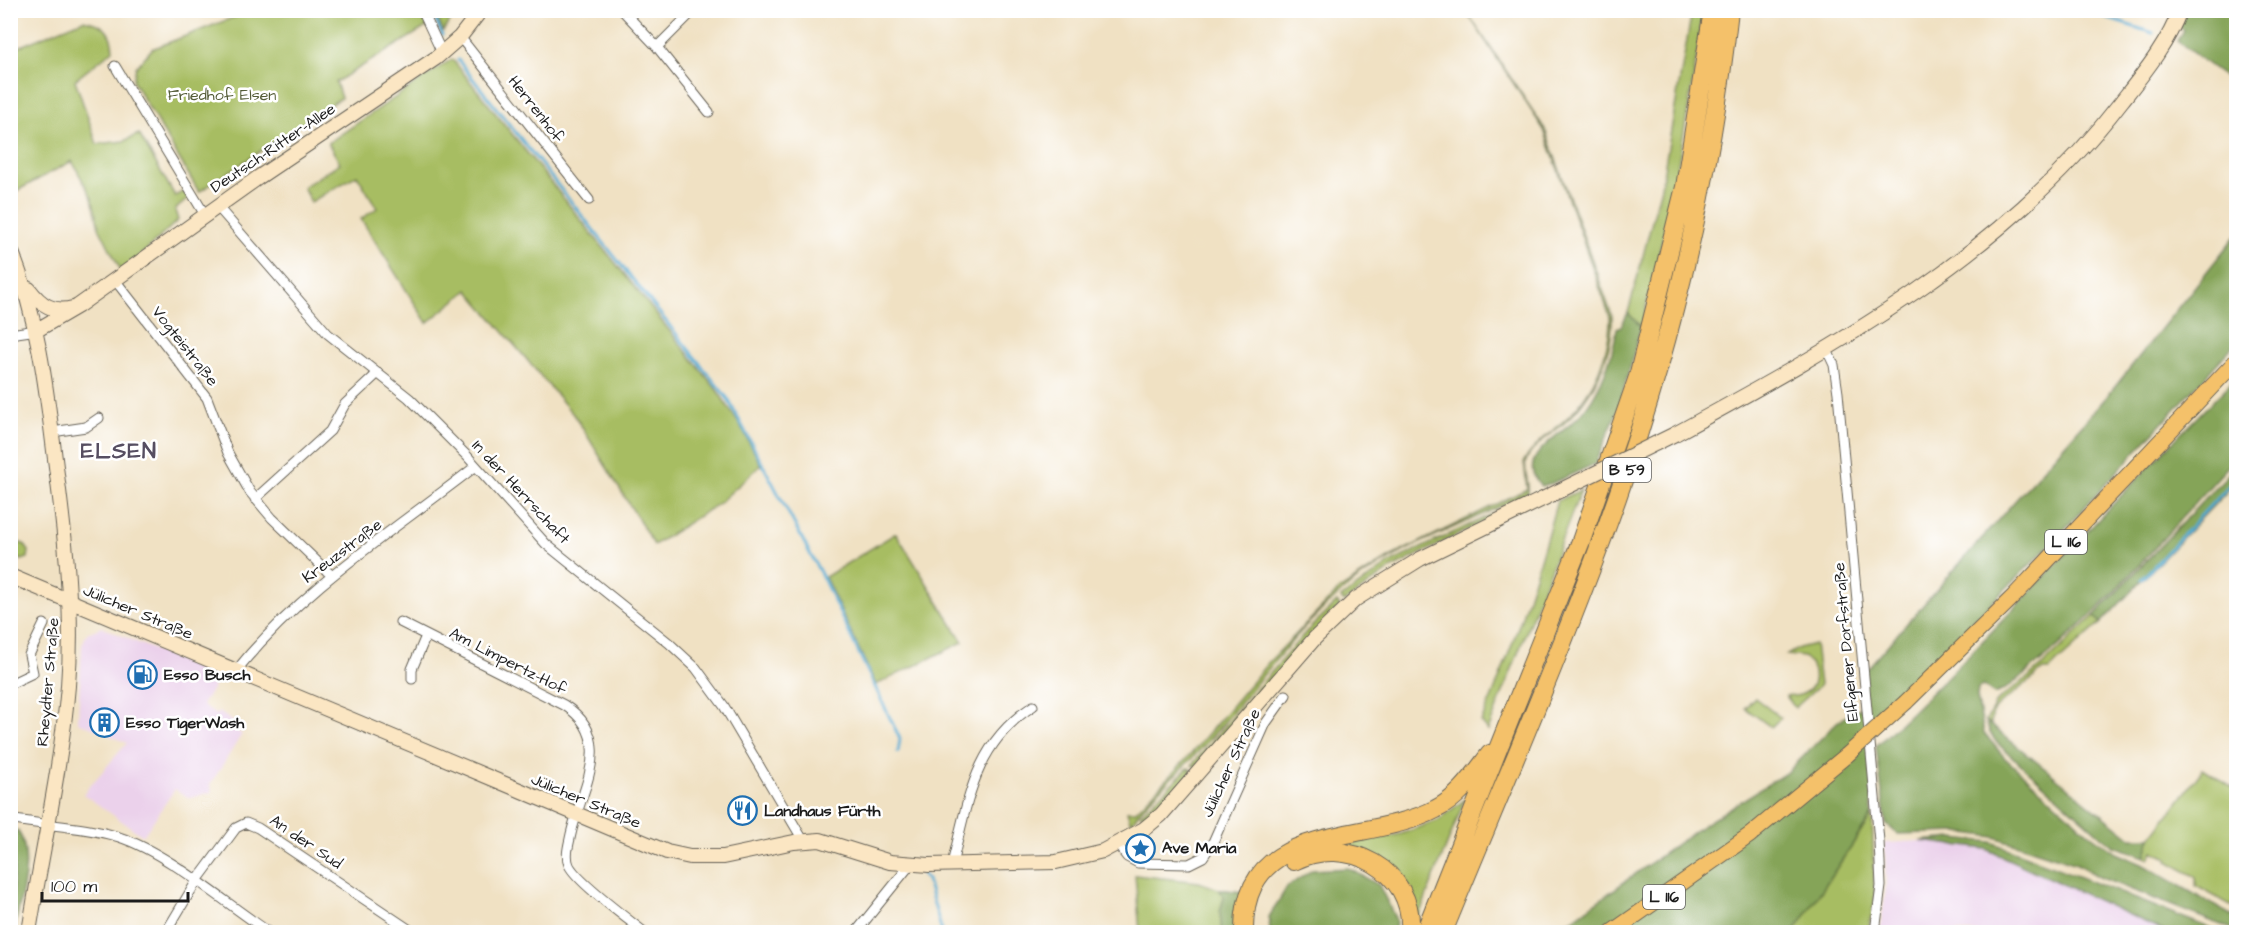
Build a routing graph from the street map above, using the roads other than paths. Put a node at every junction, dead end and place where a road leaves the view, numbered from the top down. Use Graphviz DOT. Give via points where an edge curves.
graph roads {
  1 [pos="422,10"];
  2 [pos="481,10"];
  3 [pos="622,10"];
  4 [pos="694,10"];
  5 [pos="1713,10"];
  6 [pos="1729,10"];
  7 [pos="2180,10"];
  8 [pos="460,37"];
  9 [pos="657,47"];
  10 [pos="442,53"];
  11 [pos="115,66"];
  12 [pos="709,112"];
  13 [pos="589,200"];
  14 [pos="217,206"];
  15 [pos="205,215"];
  16 [pos="10,247"];
  17 [pos="23,280"];
  18 [pos="115,280"];
  19 [pos="78,306"];
  20 [pos="37,330"];
  21 [pos="10,334"];
  22 [pos="1827,350"];
  23 [pos="2236,361"];
  24 [pos="2236,369"];
  25 [pos="378,373"];
  26 [pos="2222,377"];
  27 [pos="99,418"];
  28 [pos="52,432"];
  29 [pos="476,466"];
  30 [pos="255,499"];
  31 [pos="331,575"];
  32 [pos="10,576"];
  33 [pos="70,601"];
  34 [pos="400,622"];
  35 [pos="44,624"];
  36 [pos="426,636"];
  37 [pos="236,671"];
  38 [pos="412,679"];
  39 [pos="10,684"];
  40 [pos="1286,695"];
  41 [pos="1033,706"];
  42 [pos="1502,738"];
  43 [pos="575,815"];
  44 [pos="10,819"];
  45 [pos="46,825"];
  46 [pos="803,840"];
  47 [pos="1118,843"];
  48 [pos="952,864"];
  49 [pos="910,865"];
  50 [pos="196,882"];
  51 [pos="29,933"];
  52 [pos="166,933"];
  53 [pos="269,933"];
  54 [pos="413,933"];
  55 [pos="644,933"];
  56 [pos="856,933"];
  57 [pos="1244,933"];
  58 [pos="1255,933"];
  59 [pos="1410,933"];
  60 [pos="1425,933"];
  61 [pos="1443,933"];
  62 [pos="1612,933"];
  63 [pos="1875,933"];
  1 -- 10 [label="street"];
  2 -- 8 [label="street, Deutsch-Ritter-Allee"];
  3 -- 9 [label="street"];
  4 -- 9 [label="street"];
  5 -- 42 [label="highway, B 59" via="1685,187 1641,368 1581,541"];
  6 -- 61 [label="highway, B 59" via="1702,188 1651,392 1617,499 1576,607"];
  7 -- 22 [label="street" via="2169,36 2125,97 2044,189 1940,276"];
  8 -- 10 [label="street, Deutsch-Ritter-Allee"];
  8 -- 13 [label="street, Herrenhof"];
  9 -- 12 [label="street"];
  10 -- 14 [label="street, Deutsch-Ritter-Allee"];
  11 -- 15 [label="street"];
  14 -- 15 [label="street, Deutsch-Ritter-Allee"];
  14 -- 25 [label="street, In der Herrschaft" via="328,334"];
  15 -- 18 [label="street, Deutsch-Ritter-Allee"];
  16 -- 17 [label="street, Rheydter Straße"];
  17 -- 19 [label="street" via="35,298 49,308"];
  17 -- 20 [label="street, Rheydter Straße"];
  18 -- 19 [label="street, Deutsch-Ritter-Allee"];
  18 -- 30 [label="street, Vogteistraße" via="205,395 232,463"];
  19 -- 20 [label="street, Deutsch-Ritter-Allee"];
  20 -- 21 [label="street"];
  20 -- 28 [label="street, Rheydter Straße"];
  22 -- 47 [label="street, bridge" via="1675,434 1420,559 1356,599 1315,638 1161,815"];
  22 -- 63 [label="street, Elfgener Dorfstraße" via="1834,365 1838,393 1879,841 1881,886"];
  23 -- 26 [label="main road, L 116"];
  24 -- 26 [label="main road"];
  25 -- 29 [label="street, In der Herrschaft" via="409,398"];
  25 -- 30 [label="street" via="345,404 330,431"];
  26 -- 62 [label="main road, L 116, bridge" via="2021,588 1848,755 1750,835"];
  27 -- 28 [label="street" via="86,427"];
  28 -- 33 [label="street, Rheydter Straße"];
  29 -- 31 [label="street, Kreuzstraße"];
  29 -- 46 [label="street, In der Herrschaft" via="546,544 696,668 724,706"];
  30 -- 31 [label="street, Vogteistraße"];
  31 -- 37 [label="street, Kreuzstraße" via="274,626"];
  32 -- 33 [label="street, Jülicher Straße"];
  33 -- 37 [label="street, Jülicher Straße"];
  33 -- 45 [label="street, Rheydter Straße" via="66,707"];
  34 -- 36 [label="street, Am Limpertz-Hof"];
  35 -- 39 [label="street" via="29,655 33,673"];
  36 -- 38 [label="street, Am Limpertz-Hof" via="412,669"];
  36 -- 43 [label="street, Am Limpertz-Hof" via="564,705 581,720 590,738 593,761"];
  37 -- 43 [label="street, Jülicher Straße"];
  40 -- 47 [label="street, Jülicher Straße" via="1266,723 1203,857 1189,864 1138,863 1127,857"];
  41 -- 48 [label="street" via="1006,726 987,749"];
  42 -- 57 [label="highway" via="1461,791 1435,810 1397,824 1314,840 1281,855 1264,870 1252,889 1245,907"];
  42 -- 60 [label="highway, B 59"];
  43 -- 46 [label="street, Jülicher Straße" via="656,848 690,857 734,856"];
  43 -- 55 [label="street, Am Limpertz-Hof" via="567,850 571,868"];
  44 -- 45 [label="street"];
  45 -- 50 [label="street" via="128,840"];
  45 -- 51 [label="street, Rheydter Straße"];
  46 -- 49 [label="street, Jülicher Straße" via="828,841"];
  47 -- 48 [label="street, Jülicher Straße" via="1088,856 1056,862"];
  48 -- 49 [label="street, Jülicher Straße"];
  49 -- 56 [label="street"];
  50 -- 52 [label="street, An der Sud"];
  50 -- 53 [label="street"];
  50 -- 54 [label="street, An der Sud" via="236,828 251,824"];
  58 -- 59 [label="highway" via="1257,908 1275,876 1300,858 1328,851 1346,851 1365,858 1389,874 1407,904"];
}
